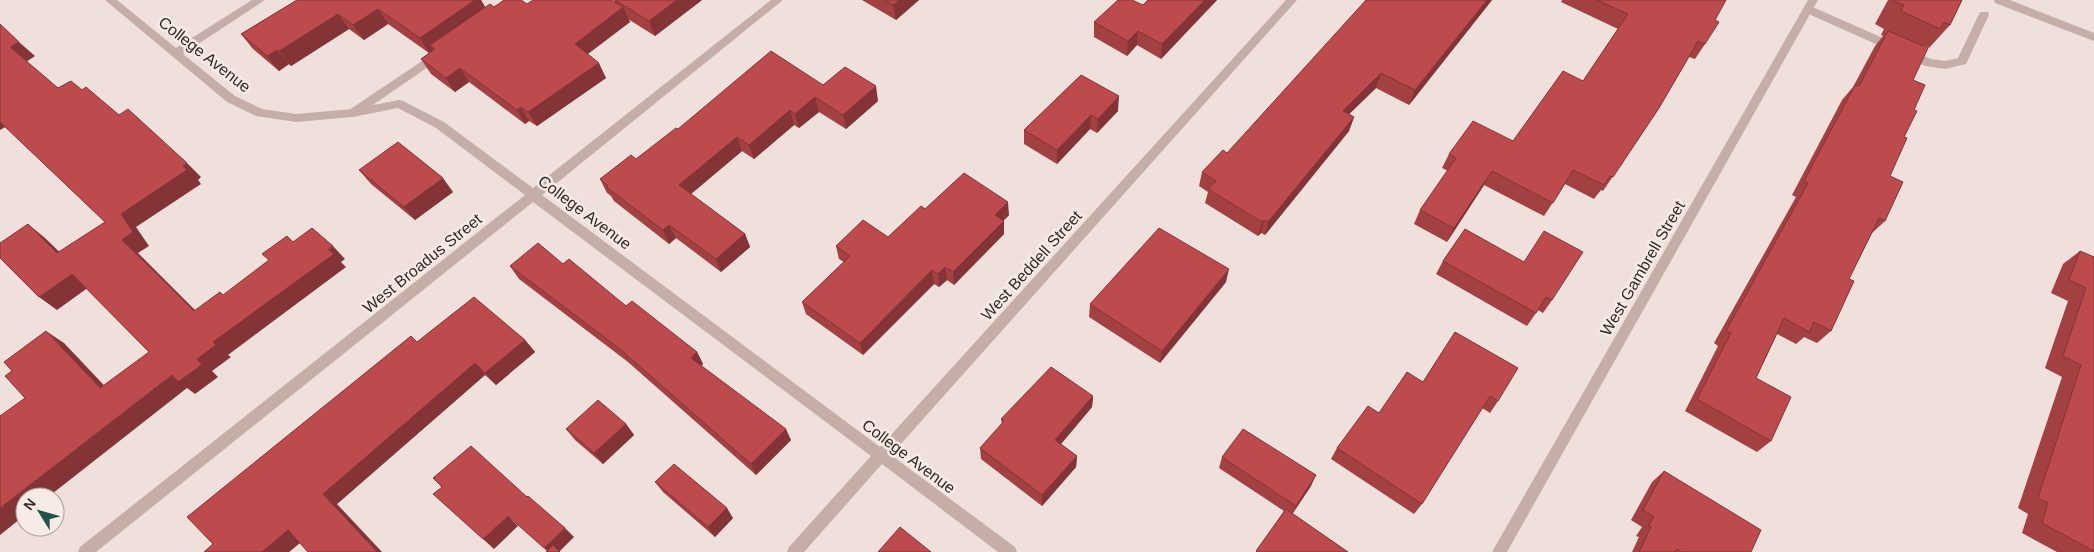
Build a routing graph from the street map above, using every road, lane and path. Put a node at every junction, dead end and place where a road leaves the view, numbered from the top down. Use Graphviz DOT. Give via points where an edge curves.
graph roads {
  1 [pos="110,0"];
  2 [pos="260,0"];
  3 [pos="778,0"];
  4 [pos="1292,0"];
  5 [pos="1999,0"];
  6 [pos="1811,4"];
  7 [pos="1984,15"];
  8 [pos="2094,37"];
  9 [pos="443,51"];
  10 [pos="176,52"];
  11 [pos="353,113"];
  12 [pos="534,194"];
  13 [pos="881,455"];
  14 [pos="85,552"];
  15 [pos="794,552"];
  16 [pos="1010,552"];
  17 [pos="1499,552"];
  1 -- 10 [label="street, College Avenue"];
  2 -- 10 [label="street"];
  3 -- 12 [label="street, West Broadus Street"];
  4 -- 13 [label="street, West Beddell Street"];
  5 -- 8 [label="street"];
  6 -- 7 [label="street" via="1928,63 1944,65 1962,61"];
  6 -- 17 [label="street, West Gambrell Street"];
  9 -- 11 [label="street"];
  10 -- 11 [label="street, College Avenue" via="231,99 260,113 296,118"];
  11 -- 12 [label="street, College Avenue" via="399,104 440,125"];
  12 -- 13 [label="street, College Avenue"];
  12 -- 14 [label="street, West Broadus Street"];
  13 -- 15 [label="street, West Beddell Street"];
  13 -- 16 [label="street, College Avenue"];
}
